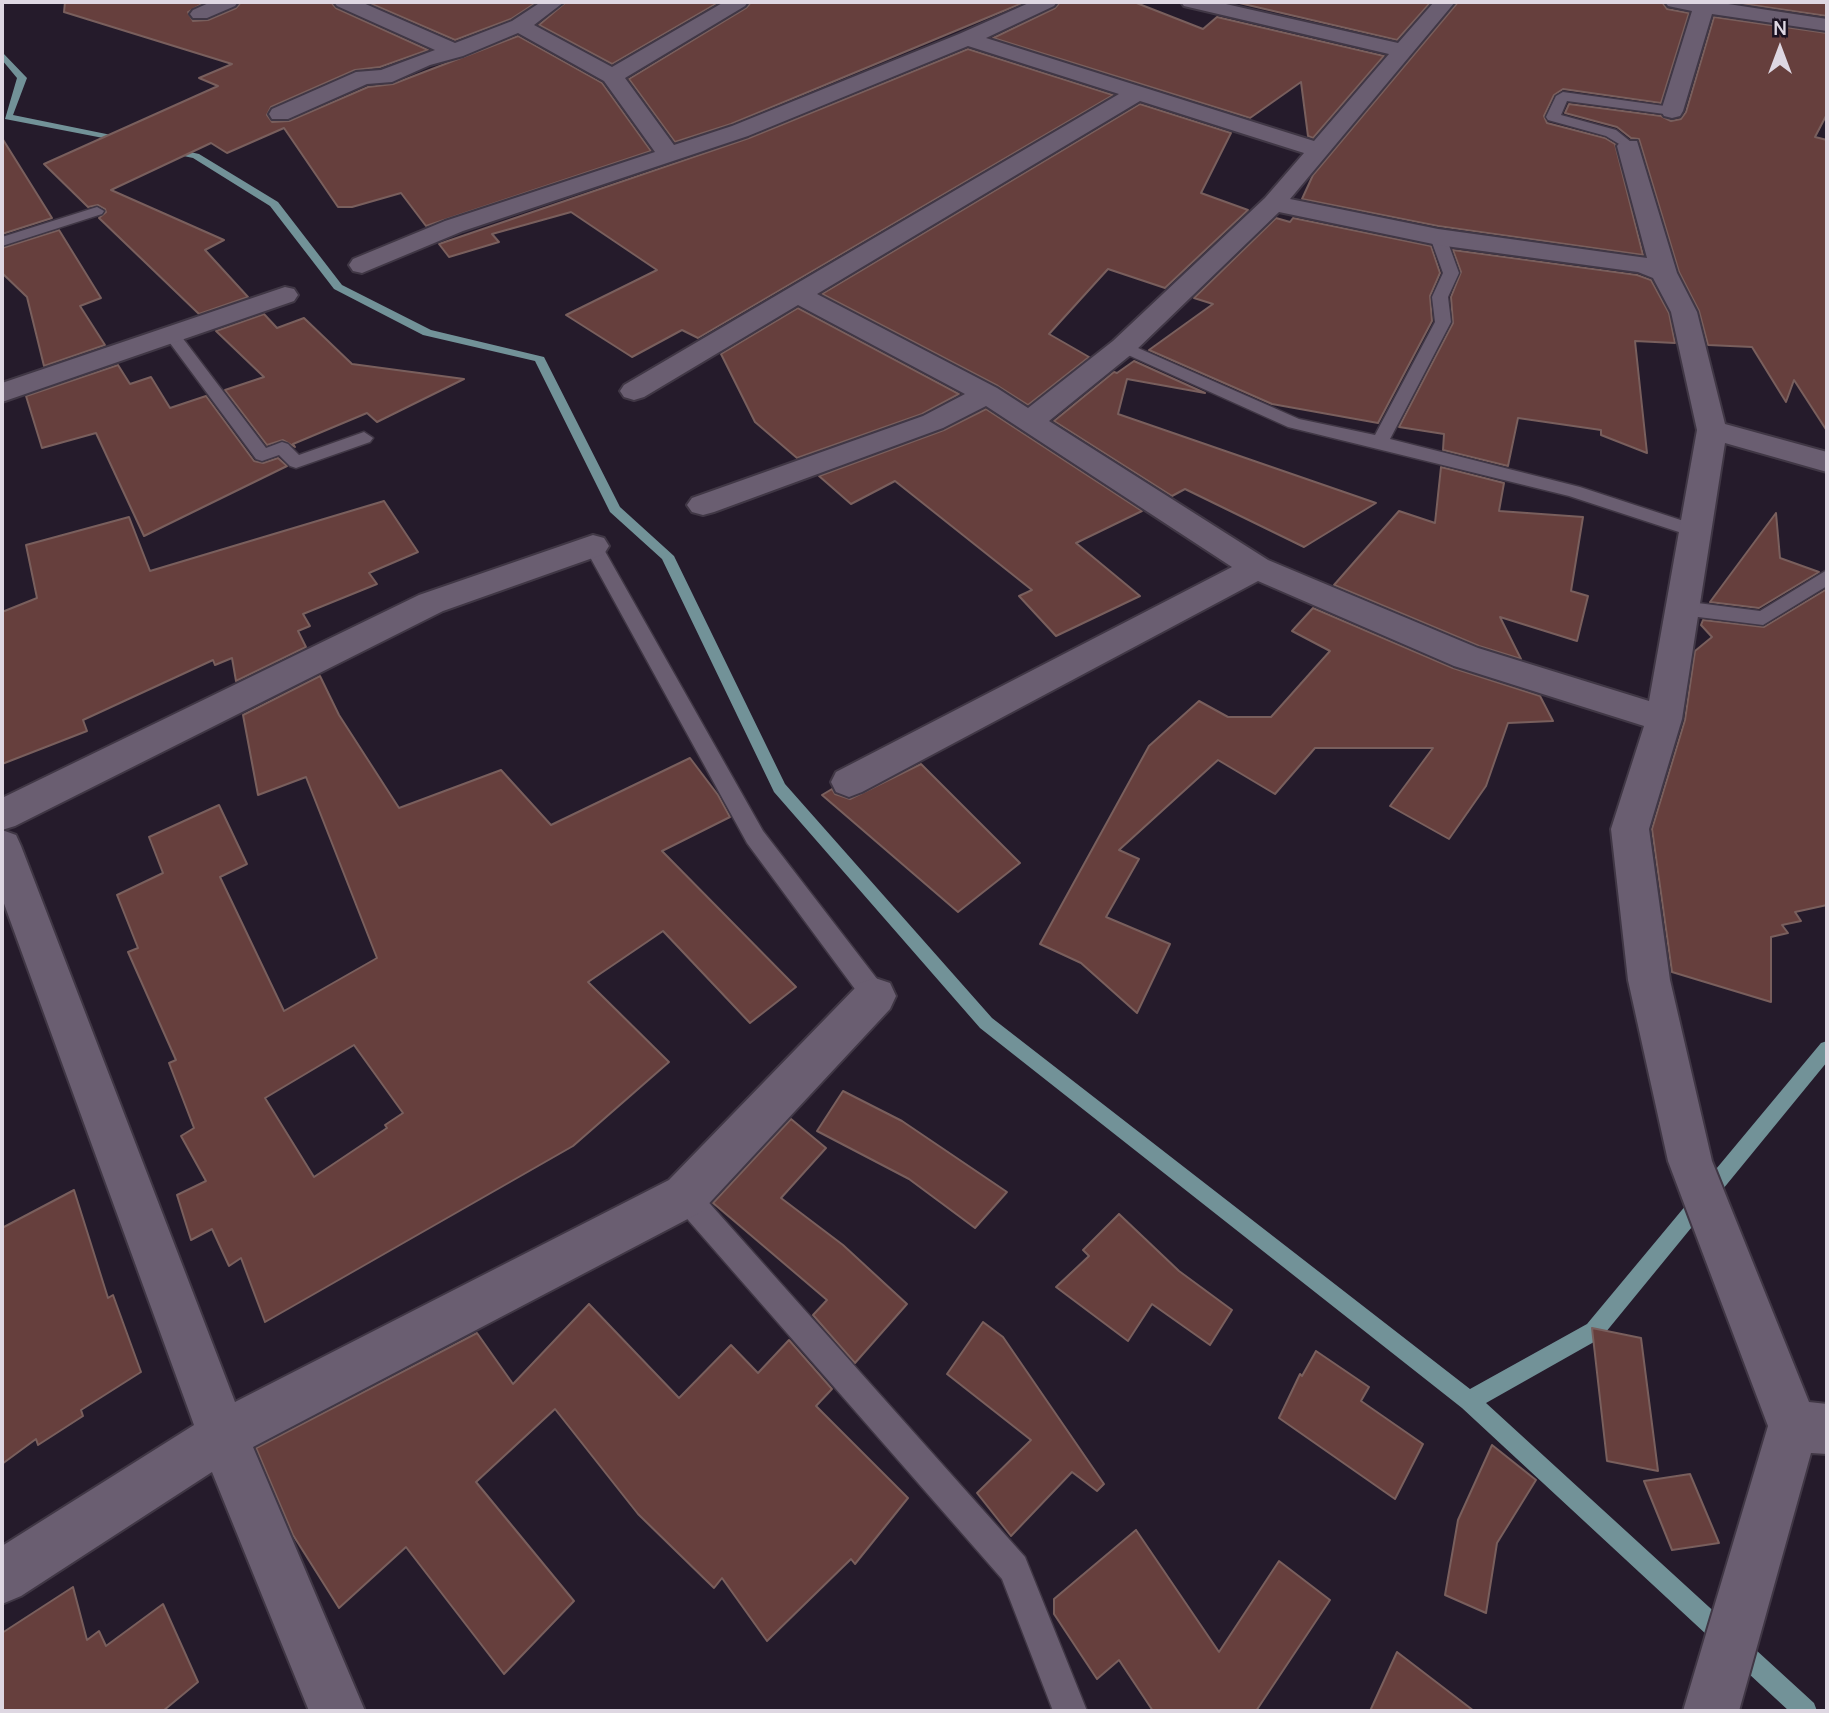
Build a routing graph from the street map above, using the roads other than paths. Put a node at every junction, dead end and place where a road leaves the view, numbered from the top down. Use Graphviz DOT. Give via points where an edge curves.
graph roads {
  1 [pos="228,2"];
  2 [pos="344,2"];
  3 [pos="554,2"];
  4 [pos="738,2"];
  5 [pos="1044,2"];
  6 [pos="1191,2"];
  7 [pos="1445,2"];
  8 [pos="1675,2"];
  9 [pos="1703,4"];
  10 [pos="200,14"];
  11 [pos="519,25"];
  12 [pos="1827,25"];
  13 [pos="967,39"];
  14 [pos="455,51"];
  15 [pos="1403,51"];
  16 [pos="612,76"];
  17 [pos="1137,93"];
  18 [pos="1672,111"];
  19 [pos="280,114"];
  20 [pos="1629,146"];
  21 [pos="1319,149"];
  22 [pos="669,155"];
  23 [pos="1274,203"];
  24 [pos="97,211"];
  25 [pos="1438,237"];
  26 [pos="2,242"];
  27 [pos="362,265"];
  28 [pos="1664,273"];
  29 [pos="798,294"];
  30 [pos="285,295"];
  31 [pos="172,335"];
  32 [pos="1123,347"];
  33 [pos="634,391"];
  34 [pos="2,394"];
  35 [pos="987,394"];
  36 [pos="1030,421"];
  37 [pos="1712,430"];
  38 [pos="364,438"];
  39 [pos="1380,442"];
  40 [pos="1827,462"];
  41 [pos="703,505"];
  42 [pos="1695,531"];
  43 [pos="593,546"];
  44 [pos="1257,568"];
  45 [pos="1827,577"];
  46 [pos="1682,608"];
  47 [pos="1664,719"];
  48 [pos="849,782"];
  49 [pos="2,815"];
  50 [pos="2,846"];
  51 [pos="875,996"];
  52 [pos="685,1196"];
  53 [pos="1810,1427"];
  54 [pos="223,1436"];
  55 [pos="2,1577"];
  56 [pos="337,1711"];
  57 [pos="1070,1711"];
  58 [pos="1711,1711"];
  1 -- 10 [label="street"];
  2 -- 14 [label="street"];
  3 -- 11 [label="street"];
  4 -- 16 [label="street"];
  5 -- 13 [label="street"];
  6 -- 15 [label="street"];
  7 -- 15 [label="street"];
  8 -- 9 [label="street"];
  9 -- 12 [label="street"];
  9 -- 18 [label="street"];
  11 -- 14 [label="street"];
  11 -- 16 [label="street"];
  13 -- 17 [label="street"];
  13 -- 22 [label="street"];
  14 -- 19 [label="street" via="384,77 365,77"];
  15 -- 21 [label="street"];
  16 -- 22 [label="street"];
  17 -- 21 [label="street"];
  17 -- 29 [label="street"];
  18 -- 20 [label="lane" via="1563,96 1553,117 1611,133"];
  20 -- 28 [label="street"];
  21 -- 23 [label="street"];
  22 -- 27 [label="street" via="454,226"];
  23 -- 25 [label="street"];
  23 -- 32 [label="street"];
  24 -- 26 [label="lane"];
  25 -- 28 [label="street" via="1643,265"];
  25 -- 39 [label="lane" via="1451,273 1440,297 1443,322"];
  28 -- 37 [label="street" via="1684,312"];
  29 -- 33 [label="street"];
  29 -- 35 [label="street"];
  30 -- 31 [label="street"];
  31 -- 34 [label="street"];
  31 -- 38 [label="lane" via="262,455 282,448 296,462"];
  32 -- 36 [label="street"];
  32 -- 39 [label="lane" via="1294,423"];
  35 -- 36 [label="street"];
  35 -- 41 [label="street" via="933,422"];
  36 -- 44 [label="street"];
  37 -- 40 [label="street"];
  37 -- 42 [label="street"];
  39 -- 42 [label="lane" via="1574,491"];
  42 -- 46 [label="street"];
  43 -- 49 [label="street" via="431,603"];
  43 -- 51 [label="lane" via="755,836"];
  44 -- 47 [label="street" via="1466,657"];
  44 -- 48 [label="street"];
  45 -- 46 [label="lane" via="1763,618"];
  46 -- 47 [label="street"];
  47 -- 53 [label="street" via="1630,829 1649,980 1690,1161"];
  50 -- 54 [label="street"];
  51 -- 52 [label="street"];
  52 -- 54 [label="street"];
  52 -- 57 [label="lane" via="1014,1568"];
  53 -- 58 [label="street" via="1734,1633"];
  54 -- 55 [label="street"];
  54 -- 56 [label="street"];
}
